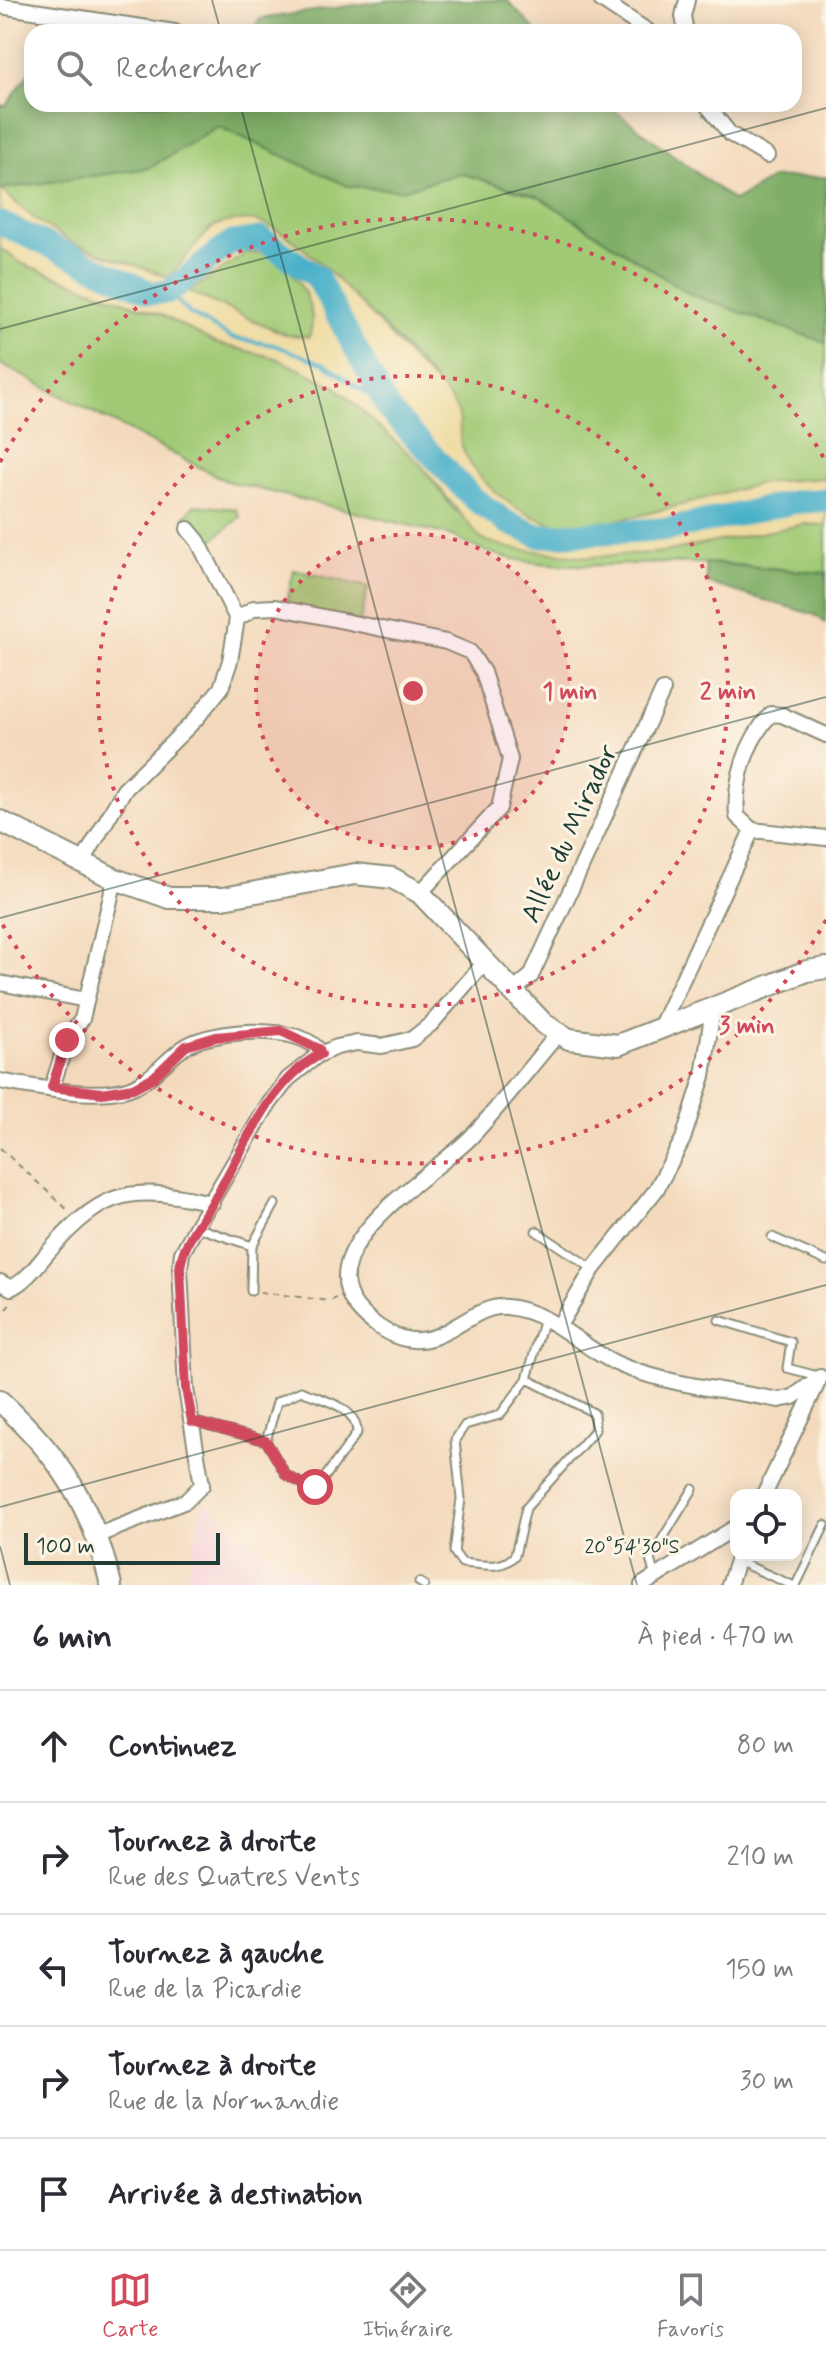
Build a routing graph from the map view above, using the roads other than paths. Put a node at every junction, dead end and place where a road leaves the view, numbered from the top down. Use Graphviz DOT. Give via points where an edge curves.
graph roads {
  1 [pos="601,0"];
  2 [pos="687,0"];
  3 [pos="0,6"];
  4 [pos="121,24"];
  5 [pos="637,24"];
  6 [pos="684,24"];
  7 [pos="712,112"];
  8 [pos="767,156"];
  9 [pos="188,529"];
  10 [pos="237,619"];
  11 [pos="663,690"];
  12 [pos="826,735"];
  13 [pos="0,821"];
  14 [pos="752,830"];
  15 [pos="826,838"];
  16 [pos="82,863"];
  17 [pos="115,879"];
  18 [pos="420,893"];
  19 [pos="485,962"];
  20 [pos="826,968"];
  21 [pos="0,983"];
  22 [pos="513,991"];
  23 [pos="86,1000"];
  24 [pos="713,1009"];
  25 [pos="658,1032"];
  26 [pos="558,1034"];
  27 [pos="321,1054"];
  28 [pos="0,1081"];
  29 [pos="52,1087"];
  30 [pos="212,1203"];
  31 [pos="275,1204"];
  32 [pos="196,1227"];
  33 [pos="536,1231"];
  34 [pos="772,1237"];
  35 [pos="252,1246"];
  36 [pos="826,1261"];
  37 [pos="593,1269"];
  38 [pos="6,1285"];
  39 [pos="251,1291"];
  40 [pos="544,1318"];
  41 [pos="719,1320"];
  42 [pos="560,1324"];
  43 [pos="823,1374"];
  44 [pos="527,1379"];
  45 [pos="0,1401"];
  46 [pos="192,1421"];
  47 [pos="266,1441"];
  48 [pos="693,1489"];
  49 [pos="767,1489"];
  50 [pos="825,1525"];
  51 [pos="730,1531"];
  52 [pos="98,1535"];
  53 [pos="737,1561"];
  54 [pos="744,1561"];
  55 [pos="648,1581"];
  56 [pos="111,1585"];
  57 [pos="729,1585"];
  58 [pos="794,1585"];
  1 -- 5 [label="street"];
  2 -- 6 [label="street"];
  3 -- 4 [label="street"];
  7 -- 8 [label="street" via="730,134"];
  9 -- 10 [label="street"];
  10 -- 16 [label="street" via="221,688 124,790"];
  10 -- 18 [label="street" via="254,608 275,607 446,642 470,652 483,672 505,733 510,759 505,784 499,808"];
  11 -- 22 [label="street, Allée du Mirador" via="531,976"];
  12 -- 14 [label="street" via="782,715 771,714 760,725 735,787 737,816"];
  13 -- 16 [label="main road"];
  14 -- 15 [label="street"];
  14 -- 25 [label="street"];
  16 -- 17 [label="main road"];
  17 -- 18 [label="main road" via="150,894 193,900 365,874 392,878"];
  17 -- 23 [label="street"];
  18 -- 19 [label="main road"];
  19 -- 22 [label="main road"];
  19 -- 27 [label="street" via="412,1039 382,1046 357,1043"];
  20 -- 24 [label="main road"];
  21 -- 23 [label="street"];
  22 -- 26 [label="main road"];
  23 -- 29 [label="street"];
  24 -- 25 [label="main road"];
  24 -- 37 [label="street" via="703,1076 683,1139 656,1190"];
  25 -- 26 [label="main road" via="603,1046"];
  26 -- 40 [label="street" via="470,1139 382,1211 348,1269 349,1297 363,1315 406,1340 439,1338 506,1307"];
  27 -- 29 [label="street" via="308,1041 281,1031 216,1037 186,1046 154,1077 133,1088 102,1093"];
  27 -- 30 [label="street" via="288,1079 266,1108"];
  28 -- 29 [label="street"];
  30 -- 32 [label="street"];
  30 -- 38 [label="street" via="138,1191 116,1196 79,1221 22,1283"];
  31 -- 35 [label="lane"];
  32 -- 35 [label="lane"];
  32 -- 46 [label="street" via="180,1268"];
  33 -- 37 [label="lane"];
  34 -- 36 [label="lane"];
  35 -- 39 [label="lane"];
  37 -- 42 [label="street"];
  40 -- 42 [label="street"];
  40 -- 44 [label="lane"];
  41 -- 43 [label="lane" via="791,1342 787,1368"];
  42 -- 43 [label="street" via="623,1366 779,1400 793,1397"];
  43 -- 49 [label="street"];
  44 -- 44 [label="lane" via="500,1415 465,1425 455,1440 461,1499 454,1552 462,1563 509,1562 531,1501 595,1430 594,1413"];
  45 -- 52 [label="main road" via="70,1477"];
  46 -- 47 [label="lane"];
  46 -- 52 [label="street" via="199,1490 186,1501"];
  47 -- 47 [label="lane" via="286,1475 310,1488 322,1481 357,1433 357,1424 350,1412 293,1392 277,1402"];
  48 -- 55 [label="lane" via="650,1559"];
  50 -- 58 [label="lane"];
  51 -- 55 [label="street"];
  52 -- 56 [label="main road"];
  53 -- 57 [label="street"];
  54 -- 58 [label="lane"];
}
